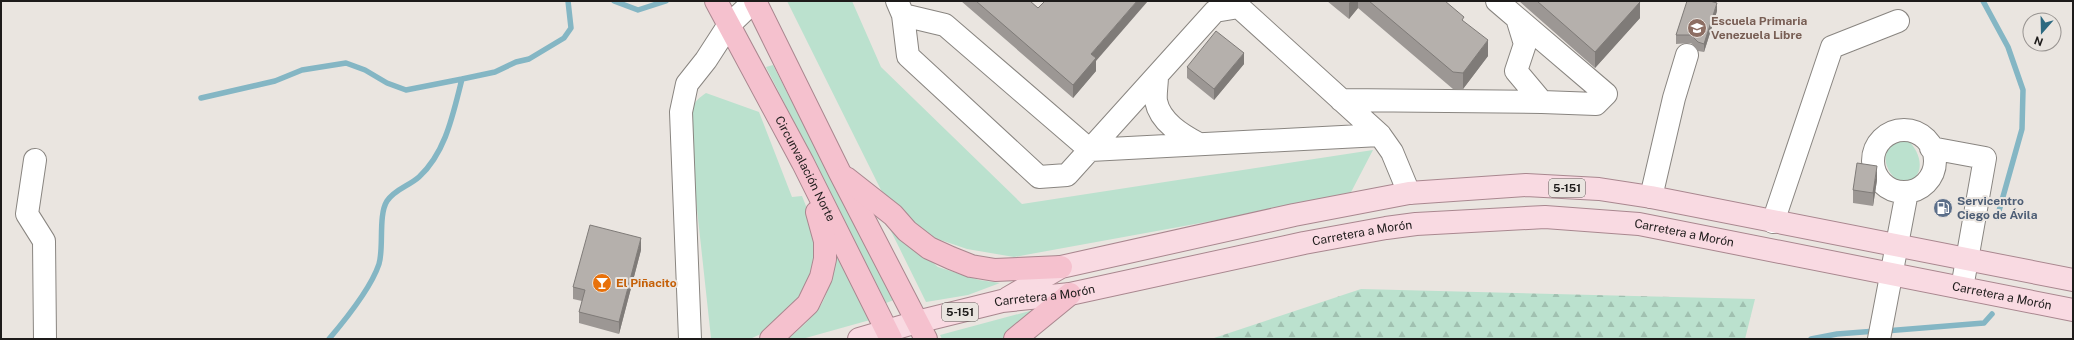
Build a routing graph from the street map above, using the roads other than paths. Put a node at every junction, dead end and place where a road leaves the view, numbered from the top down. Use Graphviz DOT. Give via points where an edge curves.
graph roads {
  1 [pos="716,1"];
  2 [pos="754,1"];
  3 [pos="1497,1"];
  4 [pos="900,8"];
  5 [pos="1516,18"];
  6 [pos="1898,21"];
  7 [pos="728,26"];
  8 [pos="1687,55"];
  9 [pos="1157,76"];
  10 [pos="1341,100"];
  11 [pos="1542,102"];
  12 [pos="1380,135"];
  13 [pos="1199,144"];
  14 [pos="1931,148"];
  15 [pos="1090,150"];
  16 [pos="35,160"];
  17 [pos="803,163"];
  18 [pos="840,173"];
  19 [pos="1907,192"];
  20 [pos="1410,193"];
  21 [pos="1651,197"];
  22 [pos="1773,222"];
  23 [pos="1416,224"];
  24 [pos="1897,246"];
  25 [pos="1966,259"];
  26 [pos="1061,267"];
  27 [pos="1892,274"];
  28 [pos="2073,280"];
  29 [pos="1962,288"];
  30 [pos="1070,294"];
  31 [pos="1002,302"];
  32 [pos="2073,310"];
  33 [pos="922,330"];
  34 [pos="889,335"];
  35 [pos="45,339"];
  36 [pos="690,339"];
  37 [pos="771,339"];
  38 [pos="858,339"];
  39 [pos="1015,339"];
  40 [pos="1879,339"];
  1 -- 7 [label="highway, Circunvalación Norte"];
  2 -- 7 [label="lane"];
  2 -- 18 [label="highway"];
  3 -- 5 [label="lane"];
  4 -- 15 [label="lane" via="944,24"];
  4 -- 15 [label="lane" via="908,56 1038,177 1067,175"];
  5 -- 11 [label="lane" via="1525,44 1516,71"];
  5 -- 11 [label="lane" via="1606,94 1596,104"];
  6 -- 22 [label="lane" via="1832,48"];
  7 -- 17 [label="highway, Circunvalación Norte"];
  7 -- 36 [label="lane" via="687,84 681,112"];
  8 -- 21 [label="lane" via="1674,98"];
  9 -- 10 [label="lane" via="1216,11 1239,7"];
  9 -- 13 [label="lane" via="1156,101 1162,116 1179,132"];
  9 -- 15 [label="lane"];
  10 -- 11 [label="lane"];
  10 -- 12 [label="lane"];
  12 -- 13 [label="lane"];
  12 -- 20 [label="lane" via="1392,152"];
  13 -- 15 [label="lane"];
  14 -- 19 [label="lane" via="1934,167 1931,176 1920,186"];
  14 -- 19 [label="lane" via="1926,139 1907,130 1887,135 1875,150 1874,171 1880,180 1887,187"];
  14 -- 25 [label="lane" via="1985,158"];
  16 -- 35 [label="lane" via="27,214 44,241"];
  17 -- 34 [label="highway, Circunvalación Norte"];
  17 -- 37 [label="highway" via="825,241 821,277 808,304"];
  18 -- 26 [label="highway" via="893,215 906,231 929,248 950,258 971,266 995,270"];
  18 -- 33 [label="highway"];
  19 -- 24 [label="lane"];
  20 -- 21 [label="main road, Carretera a Morón / 5-151" via="1526,185"];
  20 -- 23 [label="main road"];
  20 -- 26 [label="main road, Carretera a Morón / 5-151" via="1294,215"];
  21 -- 22 [label="main road, Carretera a Morón / 5-151"];
  22 -- 24 [label="main road, Carretera a Morón / 5-151"];
  23 -- 27 [label="main road, Carretera a Morón / 5-151" via="1545,217 1640,224"];
  23 -- 30 [label="main road, Carretera a Morón / 5-151" via="1304,243"];
  24 -- 25 [label="main road, Carretera a Morón / 5-151"];
  24 -- 27 [label="lane"];
  25 -- 28 [label="main road, Carretera a Morón / 5-151"];
  25 -- 29 [label="lane"];
  26 -- 31 [label="main road, Carretera a Morón / 5-151"];
  27 -- 29 [label="main road, Carretera a Morón / 5-151"];
  27 -- 40 [label="lane"];
  29 -- 32 [label="main road, Carretera a Morón / 5-151"];
  30 -- 31 [label="main road, Carretera a Morón / 5-151"];
  30 -- 39 [label="highway"];
  31 -- 33 [label="main road, 5-151"];
  33 -- 34 [label="main road, 5-151"];
  34 -- 38 [label="main road, 5-151"];
}
